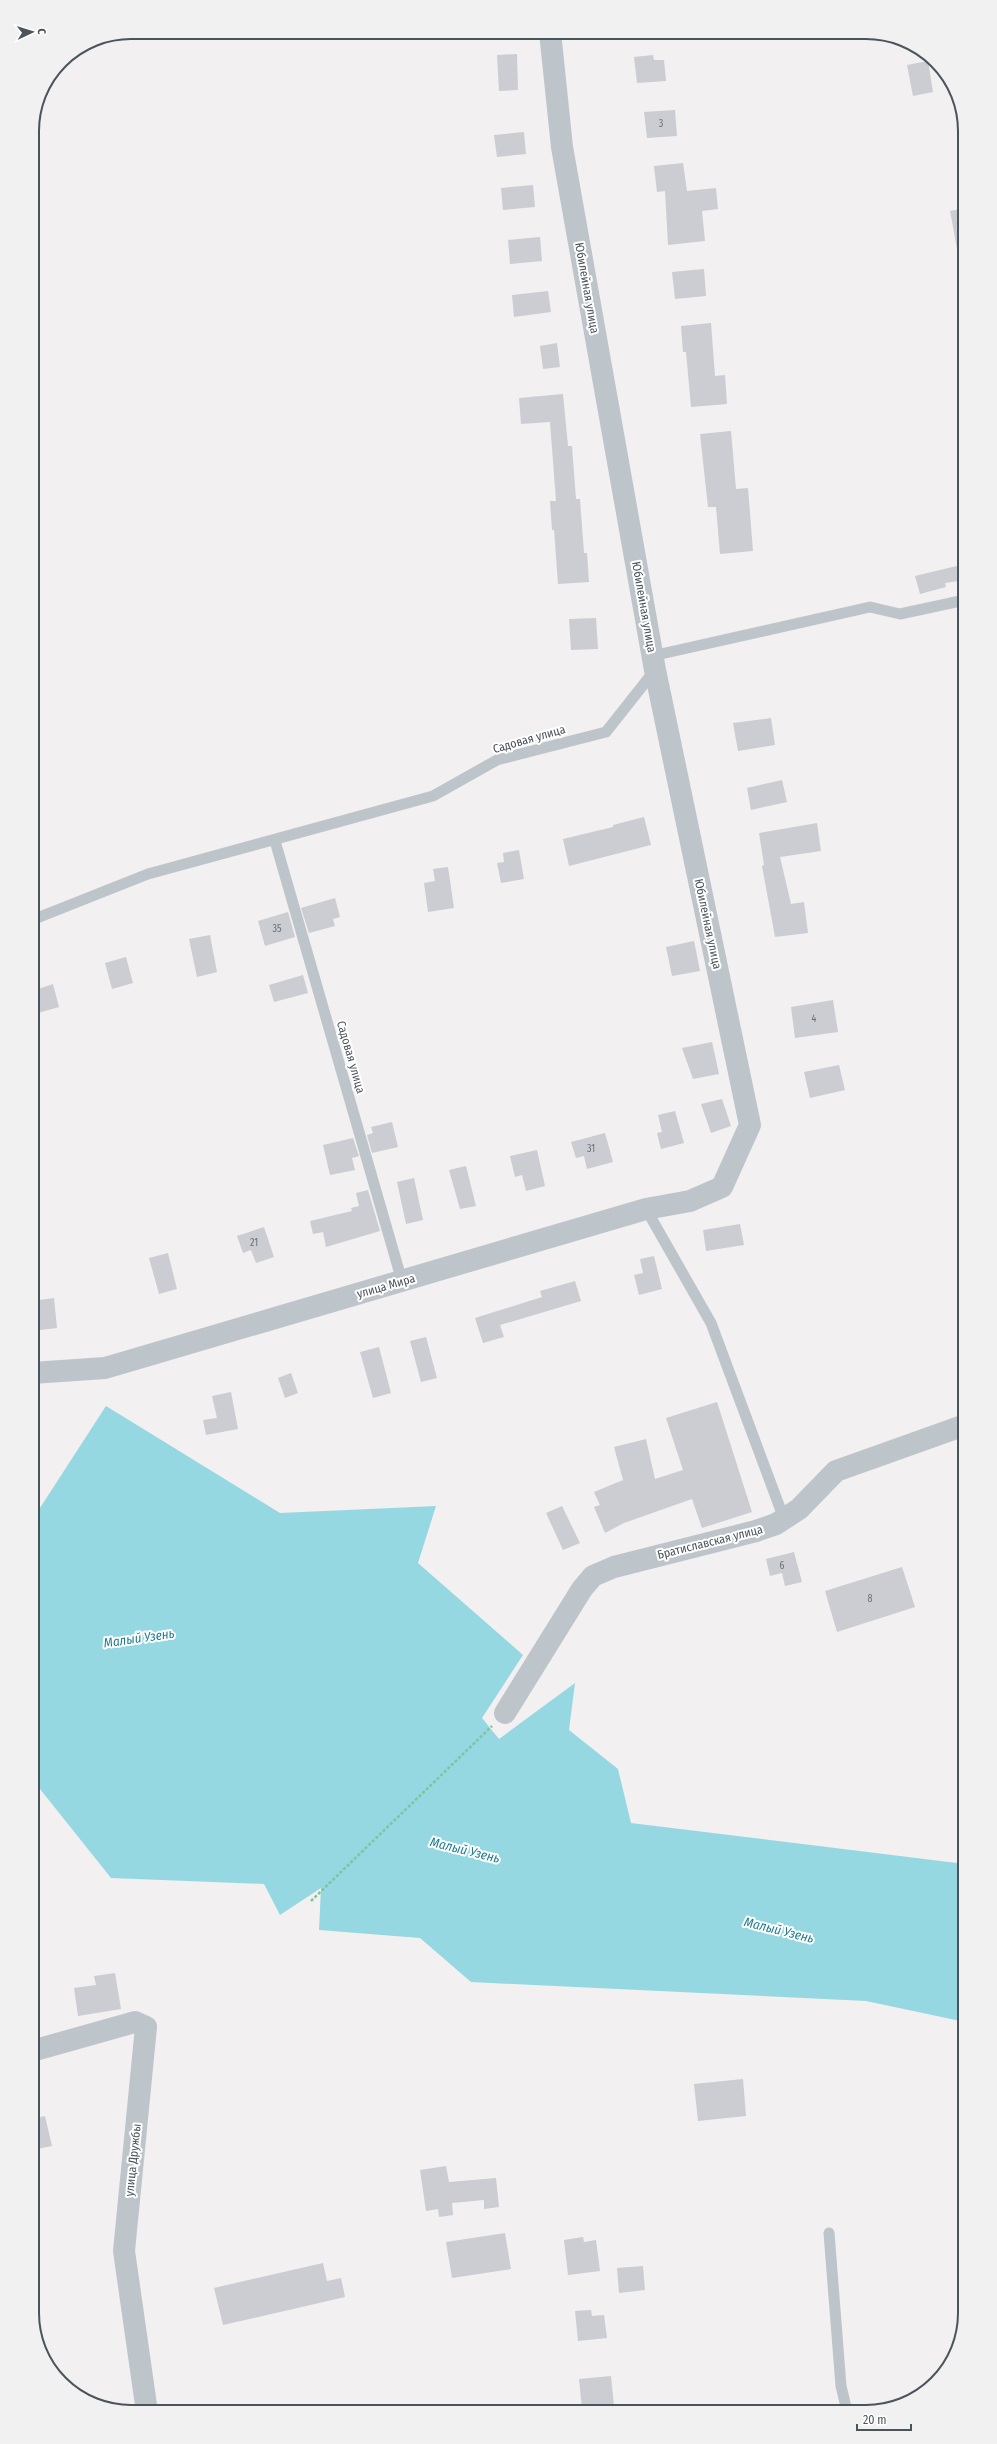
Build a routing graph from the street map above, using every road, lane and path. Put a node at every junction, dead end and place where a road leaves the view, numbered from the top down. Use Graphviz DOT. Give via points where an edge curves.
graph roads {
  1 [pos="551,39"];
  2 [pos="958,602"];
  3 [pos="653,663"];
  4 [pos="275,841"];
  5 [pos="39,917"];
  6 [pos="728,1173"];
  7 [pos="646,1209"];
  8 [pos="402,1281"];
  9 [pos="39,1372"];
  10 [pos="958,1427"];
  11 [pos="780,1508"];
  12 [pos="505,1713"];
  13 [pos="311,1901"];
  14 [pos="39,2049"];
  15 [pos="829,2233"];
  16 [pos="146,2405"];
  17 [pos="846,2405"];
  1 -- 3 [label="street, Юбилейная улица" via="562,147"];
  2 -- 3 [label="lane" via="900,614 870,607"];
  3 -- 4 [label="lane, Садовая улица" via="606,732 497,760 433,796"];
  3 -- 6 [label="street, Юбилейная улица" via="750,1125"];
  4 -- 5 [label="lane, Садовая улица" via="148,874"];
  4 -- 8 [label="lane, Садовая улица"];
  6 -- 7 [label="street, улица Мира" via="722,1187 696,1198"];
  7 -- 8 [label="street, улица Мира"];
  7 -- 11 [label="lane" via="711,1323"];
  8 -- 9 [label="street, улица Мира" via="105,1368"];
  10 -- 12 [label="street, Братиславская улица" via="836,1471 799,1509 776,1524 614,1567 593,1576 582,1589"];
  12 -- 13 [label="path"];
  14 -- 16 [label="street, улица Дружбы" via="135,2022 146,2027 124,2251"];
  15 -- 17 [label="lane" via="841,2386"];
}
